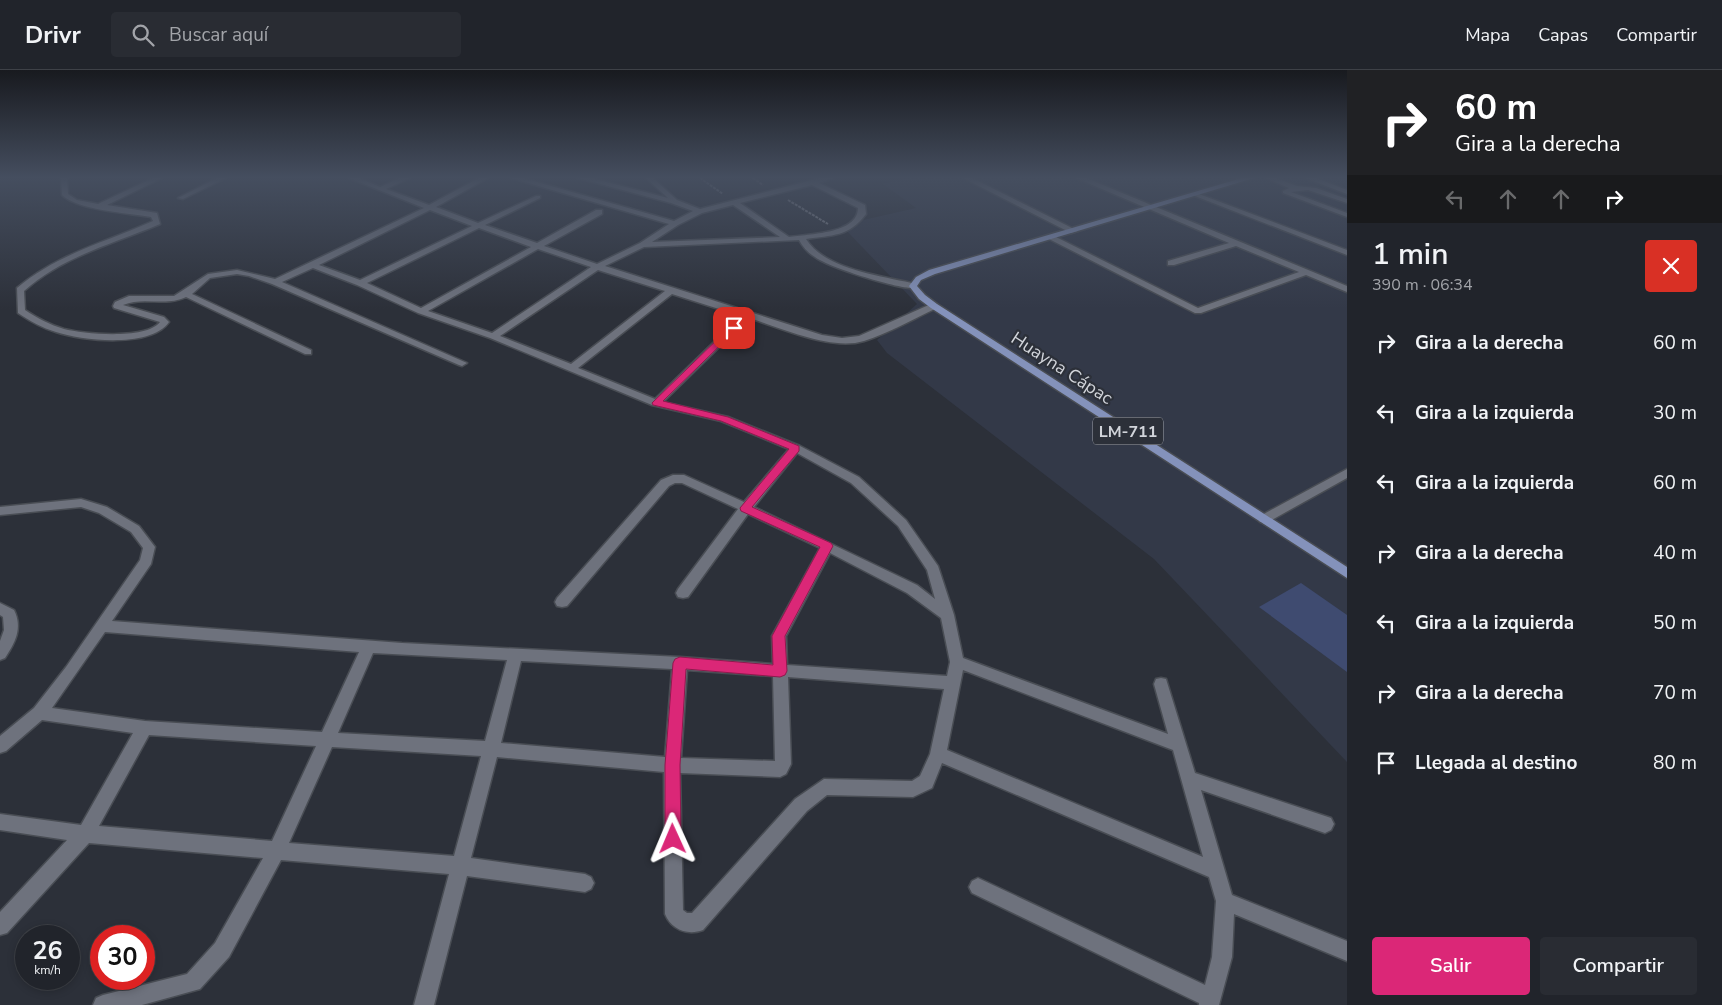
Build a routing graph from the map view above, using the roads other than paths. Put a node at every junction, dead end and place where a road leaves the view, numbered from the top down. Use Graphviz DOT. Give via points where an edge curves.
graph roads {
  1 [pos="157,222"];
  2 [pos="399,222"];
  3 [pos="469,222"];
  4 [pos="489,222"];
  5 [pos="581,222"];
  6 [pos="670,222"];
  7 [pos="678,222"];
  8 [pos="763,222"];
  9 [pos="856,222"];
  10 [pos="1055,222"];
  11 [pos="1106,222"];
  12 [pos="1185,222"];
  13 [pos="1266,222"];
  14 [pos="675,223"];
  15 [pos="480,226"];
  16 [pos="1074,231"];
  17 [pos="801,237"];
  18 [pos="1051,238"];
  19 [pos="788,239"];
  20 [pos="1237,243"];
  21 [pos="643,245"];
  22 [pos="537,246"];
  23 [pos="1347,253"];
  24 [pos="1171,263"];
  25 [pos="312,266"];
  26 [pos="596,267"];
  27 [pos="1306,272"];
  28 [pos="275,282"];
  29 [pos="360,282"];
  30 [pos="913,286"];
  31 [pos="1347,289"];
  32 [pos="672,290"];
  33 [pos="186,294"];
  34 [pos="934,306"];
  35 [pos="421,311"];
  36 [pos="747,315"];
  37 [pos="493,336"];
  38 [pos="308,352"];
  39 [pos="462,363"];
  40 [pos="572,368"];
  41 [pos="656,403"];
  42 [pos="796,448"];
  43 [pos="1347,473"];
  44 [pos="745,508"];
  45 [pos="0,511"];
  46 [pos="1264,519"];
  47 [pos="827,546"];
  48 [pos="1347,573"];
  49 [pos="683,593"];
  50 [pos="562,602"];
  51 [pos="0,608"];
  52 [pos="947,615"];
  53 [pos="102,626"];
  54 [pos="369,646"];
  55 [pos="0,654"];
  56 [pos="516,654"];
  57 [pos="957,662"];
  58 [pos="680,663"];
  59 [pos="780,671"];
  60 [pos="952,683"];
  61 [pos="1161,684"];
  62 [pos="39,713"];
  63 [pos="145,728"];
  64 [pos="327,739"];
  65 [pos="0,746"];
  66 [pos="1180,746"];
  67 [pos="491,749"];
  68 [pos="938,754"];
  69 [pos="672,765"];
  70 [pos="1190,780"];
  71 [pos="0,822"];
  72 [pos="1325,824"];
  73 [pos="85,834"];
  74 [pos="277,850"];
  75 [pos="461,866"];
  76 [pos="1218,872"];
  77 [pos="585,883"];
  78 [pos="978,887"];
  79 [pos="1225,901"];
  80 [pos="0,926"];
  81 [pos="1347,951"];
  82 [pos="1210,1001"];
  83 [pos="104,1005"];
  84 [pos="424,1005"];
  1 -- 33 [label="street" via="72,256 33,276 20,290 21,311 37,322 70,333 144,335 162,328 165,322 118,304 129,299 170,300"];
  2 -- 25 [label="street"];
  3 -- 15 [label="street"];
  4 -- 15 [label="street"];
  5 -- 22 [label="street"];
  6 -- 14 [label="street"];
  7 -- 14 [label="street"];
  8 -- 19 [label="street"];
  9 -- 17 [label="street" via="841,232"];
  10 -- 16 [label="street"];
  11 -- 16 [label="main road"];
  12 -- 20 [label="street"];
  13 -- 23 [label="street"];
  14 -- 21 [label="street"];
  15 -- 22 [label="street"];
  15 -- 29 [label="street"];
  16 -- 18 [label="main road"];
  17 -- 19 [label="street"];
  17 -- 30 [label="street" via="809,250 821,258 864,274"];
  18 -- 27 [label="street" via="1198,311"];
  18 -- 30 [label="main road" via="932,272 919,277"];
  19 -- 21 [label="street"];
  20 -- 24 [label="street"];
  20 -- 27 [label="street"];
  21 -- 26 [label="street"];
  22 -- 26 [label="street"];
  22 -- 35 [label="street"];
  25 -- 28 [label="street"];
  25 -- 29 [label="street"];
  26 -- 32 [label="street"];
  26 -- 37 [label="street"];
  27 -- 31 [label="street"];
  28 -- 33 [label="street" via="237,272 219,274 208,276"];
  28 -- 39 [label="street"];
  29 -- 35 [label="street"];
  30 -- 34 [label="main road, Huayna Cápac / LM-711"];
  32 -- 36 [label="street"];
  32 -- 40 [label="street"];
  33 -- 38 [label="street"];
  34 -- 36 [label="street" via="861,339 842,341 821,338"];
  34 -- 46 [label="main road, Huayna Cápac / LM-711"];
  35 -- 37 [label="street"];
  36 -- 41 [label="street"];
  37 -- 40 [label="street"];
  40 -- 41 [label="street"];
  41 -- 42 [label="street" via="724,419"];
  42 -- 44 [label="street"];
  42 -- 52 [label="street" via="855,480 902,523 933,569"];
  43 -- 46 [label="street"];
  44 -- 47 [label="street"];
  44 -- 49 [label="street"];
  44 -- 50 [label="street" via="684,479 664,483"];
  45 -- 53 [label="street" via="81,503 103,510 135,529 149,547 146,561"];
  46 -- 48 [label="main road, Huayna Cápac / LM-711"];
  47 -- 52 [label="street" via="912,589"];
  47 -- 59 [label="street" via="779,636"];
  51 -- 55 [label="street" via="9,614 12,629"];
  52 -- 57 [label="street"];
  53 -- 54 [label="street"];
  53 -- 62 [label="street"];
  54 -- 56 [label="street"];
  54 -- 64 [label="street"];
  56 -- 58 [label="street"];
  56 -- 67 [label="street"];
  57 -- 60 [label="street"];
  57 -- 66 [label="street"];
  58 -- 59 [label="street"];
  58 -- 69 [label="street"];
  59 -- 60 [label="street"];
  59 -- 69 [label="street" via="783,764 780,769"];
  60 -- 68 [label="street"];
  61 -- 66 [label="street"];
  62 -- 63 [label="street"];
  62 -- 65 [label="street"];
  63 -- 64 [label="street"];
  63 -- 73 [label="street"];
  64 -- 67 [label="street"];
  64 -- 74 [label="street"];
  66 -- 70 [label="street"];
  67 -- 69 [label="street"];
  67 -- 75 [label="street"];
  68 -- 69 [label="street" via="926,782 913,789 824,787 801,804 696,923 683,922 674,914"];
  68 -- 76 [label="street"];
  70 -- 72 [label="street"];
  70 -- 76 [label="street"];
  71 -- 73 [label="street"];
  73 -- 74 [label="street"];
  73 -- 80 [label="street"];
  74 -- 75 [label="street"];
  74 -- 83 [label="street" via="222,950 193,982"];
  75 -- 77 [label="street"];
  75 -- 84 [label="street"];
  76 -- 79 [label="street"];
  78 -- 82 [label="street"];
  79 -- 81 [label="street"];
  79 -- 82 [label="street" via="1222,957"];
}
